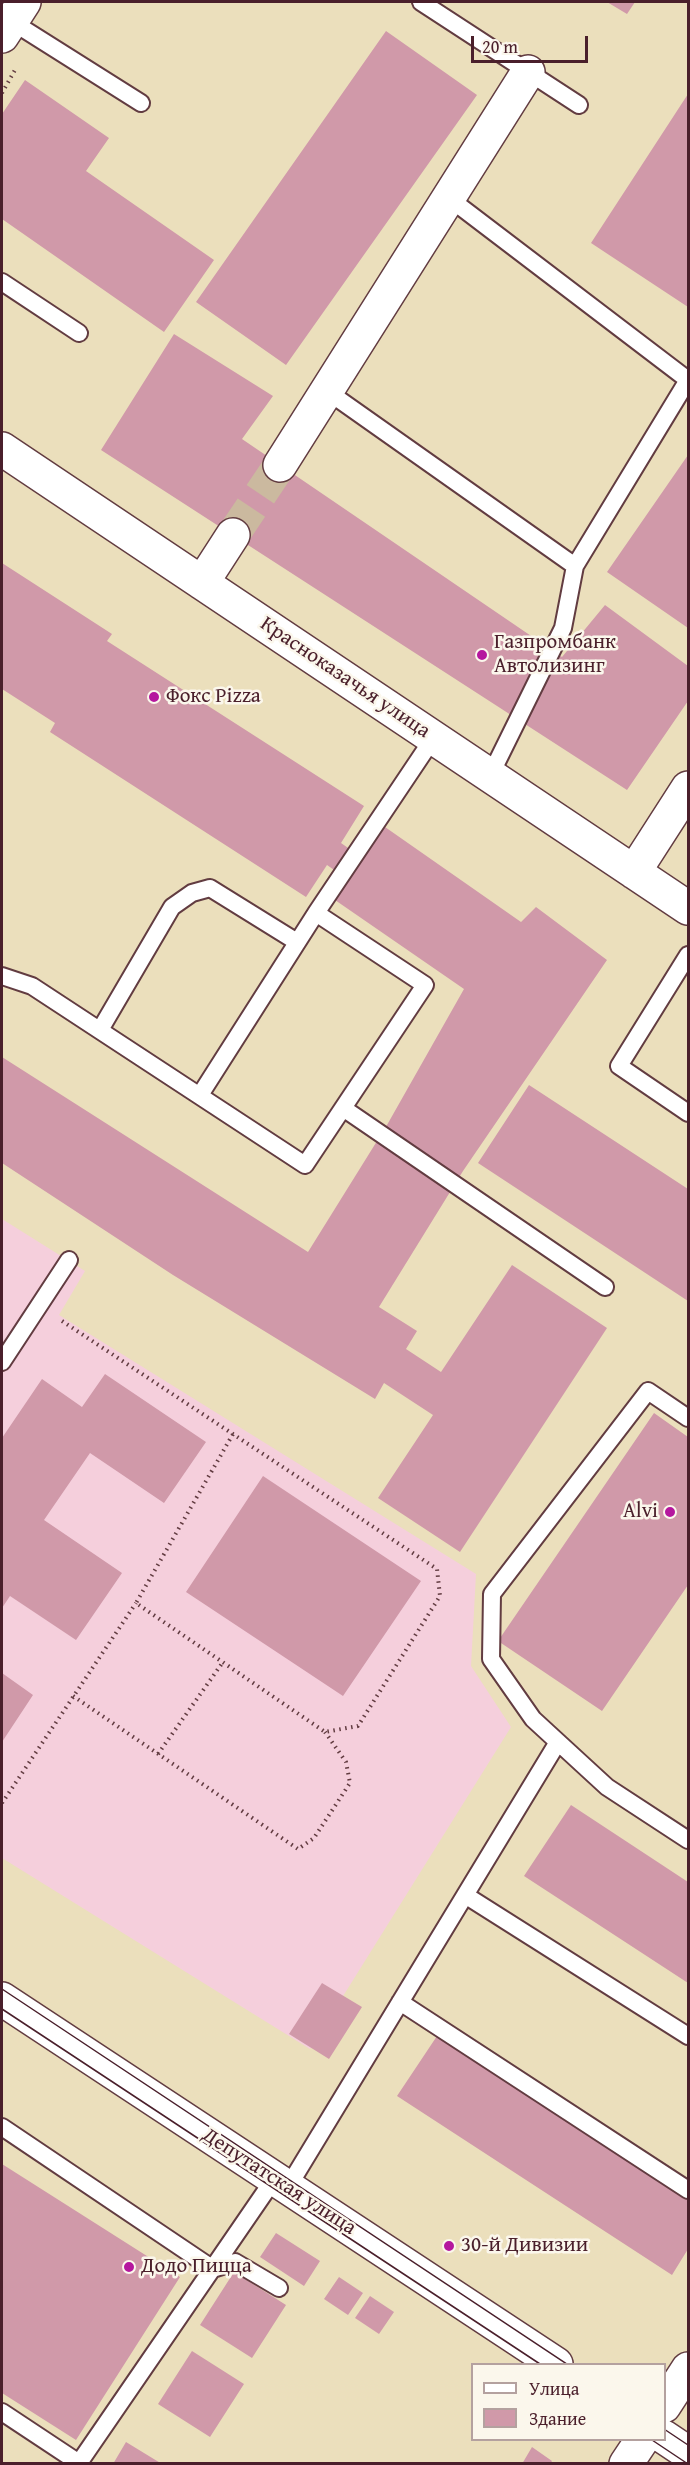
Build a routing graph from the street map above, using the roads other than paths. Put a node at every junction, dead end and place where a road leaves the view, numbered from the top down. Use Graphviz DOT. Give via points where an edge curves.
graph roads {
  1 [pos="421,2"];
  2 [pos="12,19"];
  3 [pos="528,72"];
  4 [pos="141,103"];
  5 [pos="579,105"];
  6 [pos="449,198"];
  7 [pos="2,282"];
  8 [pos="79,333"];
  9 [pos="327,391"];
  10 [pos="2,449"];
  11 [pos="280,465"];
  12 [pos="233,535"];
  13 [pos="575,566"];
  14 [pos="202,582"];
  15 [pos="434,737"];
  16 [pos="490,776"];
  17 [pos="688,788"];
  18 [pos="634,872"];
  19 [pos="688,908"];
  20 [pos="316,913"];
  21 [pos="297,942"];
  22 [pos="688,955"];
  23 [pos="2,976"];
  24 [pos="100,1030"];
  25 [pos="200,1095"];
  26 [pos="343,1108"];
  27 [pos="688,1113"];
  28 [pos="69,1260"];
  29 [pos="605,1287"];
  30 [pos="2,1362"];
  31 [pos="688,1418"];
  32 [pos="558,1742"];
  33 [pos="688,1840"];
  34 [pos="465,1895"];
  35 [pos="2,1999"];
  36 [pos="400,2002"];
  37 [pos="688,2036"];
  38 [pos="2,2127"];
  39 [pos="281,2183"];
  40 [pos="688,2190"];
  41 [pos="213,2269"];
  42 [pos="279,2288"];
  43 [pos="554,2363"];
  44 [pos="688,2369"];
  45 [pos="666,2403"];
  46 [pos="2,2412"];
  47 [pos="666,2438"];
  48 [pos="641,2441"];
  49 [pos="688,2452"];
  50 [pos="79,2463"];
  51 [pos="626,2463"];
  1 -- 3 [label="lane"];
  2 -- 4 [label="lane"];
  3 -- 5 [label="lane"];
  3 -- 6 [label="street"];
  6 -- 9 [label="street"];
  6 -- 13 [label="lane" via="688,380"];
  7 -- 8 [label="lane"];
  9 -- 11 [label="street"];
  9 -- 13 [label="lane"];
  10 -- 14 [label="street, Красноказачья улица"];
  12 -- 14 [label="street"];
  13 -- 16 [label="lane" via="563,628"];
  14 -- 15 [label="street, Красноказачья улица"];
  15 -- 16 [label="street, Красноказачья улица"];
  15 -- 20 [label="lane"];
  16 -- 18 [label="street, Красноказачья улица"];
  17 -- 18 [label="street"];
  18 -- 19 [label="street, Красноказачья улица"];
  20 -- 21 [label="lane"];
  20 -- 26 [label="lane" via="425,985"];
  21 -- 24 [label="lane" via="210,888 192,893 172,907"];
  21 -- 25 [label="lane"];
  22 -- 27 [label="lane" via="619,1066"];
  23 -- 24 [label="lane" via="32,986"];
  24 -- 25 [label="lane"];
  25 -- 26 [label="lane" via="305,1165"];
  26 -- 29 [label="lane"];
  28 -- 30 [label="lane"];
  31 -- 32 [label="lane" via="648,1390 492,1594 491,1659 533,1719"];
  32 -- 33 [label="lane" via="607,1787"];
  32 -- 34 [label="lane"];
  34 -- 36 [label="lane"];
  34 -- 37 [label="lane"];
  35 -- 39 [label="street, Депутатская улица"];
  36 -- 39 [label="lane"];
  36 -- 40 [label="lane"];
  38 -- 41 [label="lane"];
  39 -- 41 [label="lane"];
  39 -- 43 [label="street, Депутатская улица"];
  41 -- 42 [label="lane" via="235,2262"];
  41 -- 50 [label="lane"];
  44 -- 45 [label="street"];
  46 -- 50 [label="lane"];
  47 -- 49 [label="street"];
  48 -- 51 [label="street"];
}
